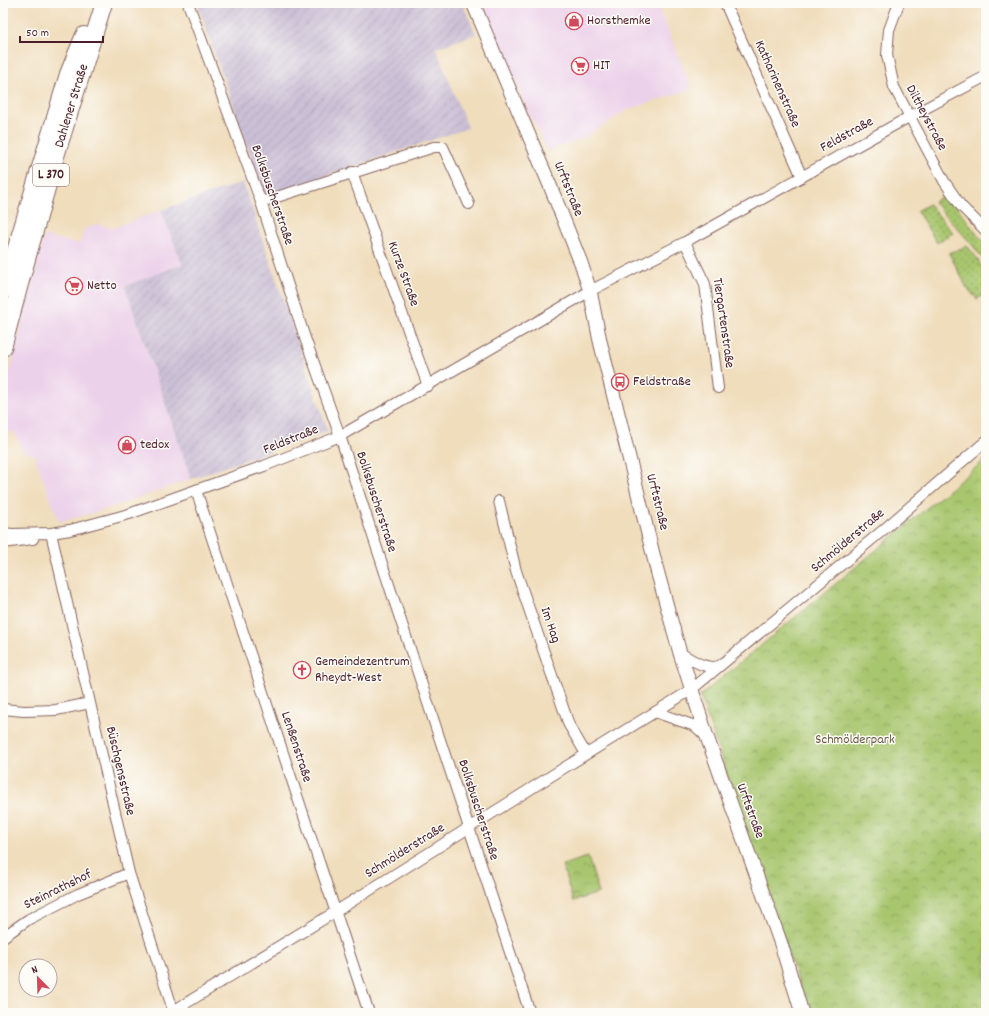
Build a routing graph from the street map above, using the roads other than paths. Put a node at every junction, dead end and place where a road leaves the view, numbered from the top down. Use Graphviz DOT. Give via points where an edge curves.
graph roads {
  1 [pos="93,3"];
  2 [pos="104,3"];
  3 [pos="188,3"];
  4 [pos="473,3"];
  5 [pos="725,3"];
  6 [pos="899,3"];
  7 [pos="986,76"];
  8 [pos="909,117"];
  9 [pos="352,172"];
  10 [pos="802,177"];
  11 [pos="261,202"];
  12 [pos="470,204"];
  13 [pos="986,232"];
  14 [pos="685,242"];
  15 [pos="3,291"];
  16 [pos="590,291"];
  17 [pos="3,348"];
  18 [pos="428,386"];
  19 [pos="718,388"];
  20 [pos="340,436"];
  21 [pos="986,441"];
  22 [pos="196,490"];
  23 [pos="500,501"];
  24 [pos="3,533"];
  25 [pos="51,533"];
  26 [pos="3,543"];
  27 [pos="680,653"];
  28 [pos="726,662"];
  29 [pos="691,690"];
  30 [pos="90,703"];
  31 [pos="3,709"];
  32 [pos="655,712"];
  33 [pos="707,737"];
  34 [pos="586,754"];
  35 [pos="469,828"];
  36 [pos="129,873"];
  37 [pos="336,912"];
  38 [pos="3,937"];
  39 [pos="172,1012"];
  40 [pos="369,1013"];
  41 [pos="530,1013"];
  42 [pos="802,1013"];
  1 -- 15 [label="main road, Dahlener Straße / L 370" via="68,74"];
  2 -- 17 [label="main road, Dahlener Straße / L 370" via="54,164"];
  3 -- 11 [label="street, Bolksbuscherstraße"];
  4 -- 16 [label="street, Urftstraße" via="549,183"];
  5 -- 10 [label="street, Katharinenstraße"];
  6 -- 8 [label="street, Diltheystraße" via="890,30 887,55 894,87"];
  7 -- 8 [label="street, Feldstraße"];
  8 -- 10 [label="street, Feldstraße"];
  8 -- 13 [label="street, Diltheystraße" via="944,181 961,206"];
  9 -- 11 [label="street"];
  9 -- 12 [label="street" via="443,146"];
  9 -- 18 [label="street, Kurze Straße"];
  10 -- 14 [label="street, Feldstraße"];
  11 -- 20 [label="street, Bolksbuscherstraße"];
  14 -- 16 [label="street, Feldstraße"];
  14 -- 19 [label="street, Tiergartenstraße" via="705,284"];
  16 -- 18 [label="street, Feldstraße"];
  16 -- 27 [label="street, Urftstraße" via="600,341"];
  18 -- 20 [label="street, Feldstraße"];
  20 -- 22 [label="street, Feldstraße"];
  20 -- 35 [label="street, Bolksbuscherstraße"];
  21 -- 28 [label="street, Schmölderstraße"];
  22 -- 25 [label="street, Feldstraße" via="129,514"];
  22 -- 37 [label="street, Lenßenstraße"];
  23 -- 34 [label="street, Im Hag" via="519,578 569,725"];
  24 -- 25 [label="street, Feldstraße"];
  25 -- 26 [label="street, Feldstraße"];
  25 -- 30 [label="street, Büschgensstraße"];
  27 -- 28 [label="street, Schmölderstraße" via="716,668"];
  27 -- 29 [label="street, Urftstraße"];
  28 -- 29 [label="street, Schmölderstraße"];
  29 -- 32 [label="street, Schmölderstraße"];
  29 -- 33 [label="street, Urftstraße"];
  30 -- 31 [label="street" via="56,710"];
  30 -- 36 [label="street, Büschgensstraße"];
  32 -- 33 [label="street" via="695,726"];
  32 -- 34 [label="street, Schmölderstraße"];
  33 -- 42 [label="street, Urftstraße"];
  34 -- 35 [label="street, Schmölderstraße"];
  35 -- 37 [label="street, Schmölderstraße"];
  35 -- 41 [label="street, Bolksbuscherstraße"];
  36 -- 38 [label="street, Steinrathshof" via="78,894 29,919"];
  36 -- 39 [label="street, Büschgensstraße"];
  37 -- 39 [label="street, Schmölderstraße"];
  37 -- 40 [label="street, Lenßenstraße"];
}
